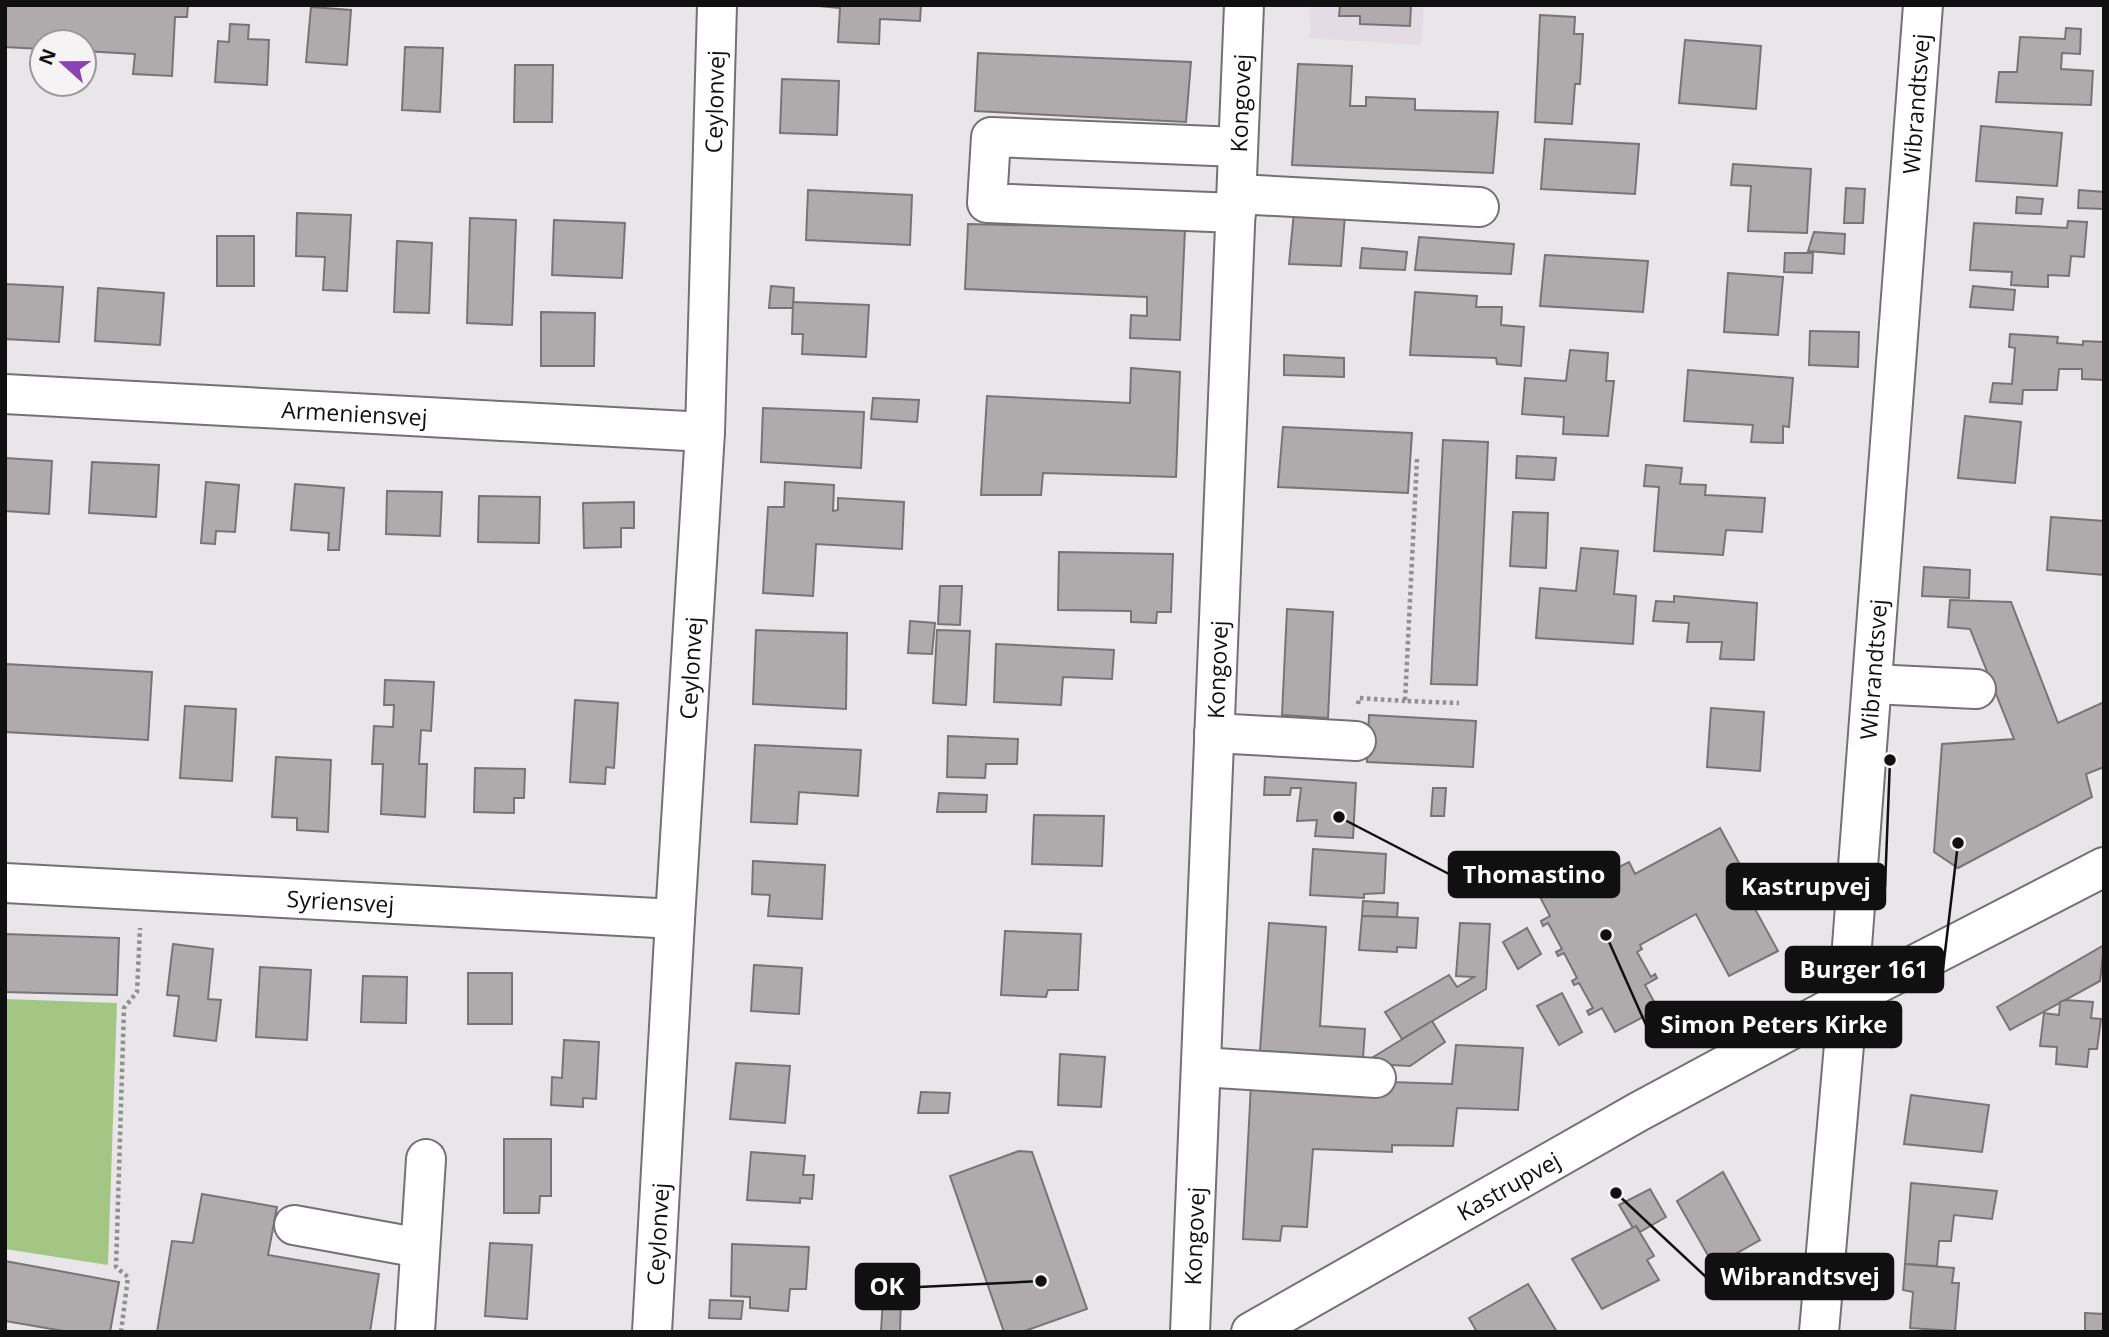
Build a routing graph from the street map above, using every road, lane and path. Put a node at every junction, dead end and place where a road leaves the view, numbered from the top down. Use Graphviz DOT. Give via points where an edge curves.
graph roads {
  1 [pos="717,5"];
  2 [pos="1244,5"];
  3 [pos="1923,5"];
  4 [pos="1238,147"];
  5 [pos="1236,203"];
  6 [pos="1479,207"];
  7 [pos="5,394"];
  8 [pos="705,432"];
  9 [pos="1417,459"];
  10 [pos="1872,684"];
  11 [pos="1976,689"];
  12 [pos="1459,703"];
  13 [pos="1214,733"];
  14 [pos="1356,741"];
  15 [pos="2104,867"];
  16 [pos="5,883"];
  17 [pos="141,890"];
  18 [pos="675,919"];
  19 [pos="1848,999"];
  20 [pos="1201,1067"];
  21 [pos="1376,1078"];
  22 [pos="426,1159"];
  23 [pos="294,1225"];
  24 [pos="420,1248"];
  25 [pos="121,1332"];
  26 [pos="415,1332"];
  27 [pos="653,1332"];
  28 [pos="1190,1332"];
  29 [pos="1251,1332"];
  30 [pos="1819,1332"];
  1 -- 8 [label="street, Ceylonvej"];
  2 -- 4 [label="street, Kongovej"];
  3 -- 10 [label="street, Wibrandtsvej"];
  4 -- 5 [label="street, Kongovej"];
  4 -- 5 [label="street" via="991,137 987,203"];
  5 -- 6 [label="street"];
  5 -- 13 [label="street, Kongovej"];
  7 -- 8 [label="street, Armeniensvej"];
  8 -- 18 [label="street, Ceylonvej"];
  9 -- 12 [label="path" via="1405,701"];
  10 -- 11 [label="street"];
  10 -- 19 [label="street, Wibrandtsvej"];
  13 -- 14 [label="street"];
  13 -- 20 [label="street, Kongovej"];
  15 -- 19 [label="street, Kastrupvej"];
  16 -- 17 [label="street, Syriensvej"];
  17 -- 18 [label="street, Syriensvej"];
  17 -- 25 [label="path" via="138,992 124,1009 116,1267 128,1277"];
  18 -- 27 [label="street, Ceylonvej"];
  19 -- 29 [label="street, Kastrupvej" via="1638,1112"];
  19 -- 30 [label="street, Wibrandtsvej"];
  20 -- 21 [label="street"];
  20 -- 28 [label="street, Kongovej"];
  22 -- 24 [label="street"];
  23 -- 24 [label="street"];
  24 -- 26 [label="street"];
}
